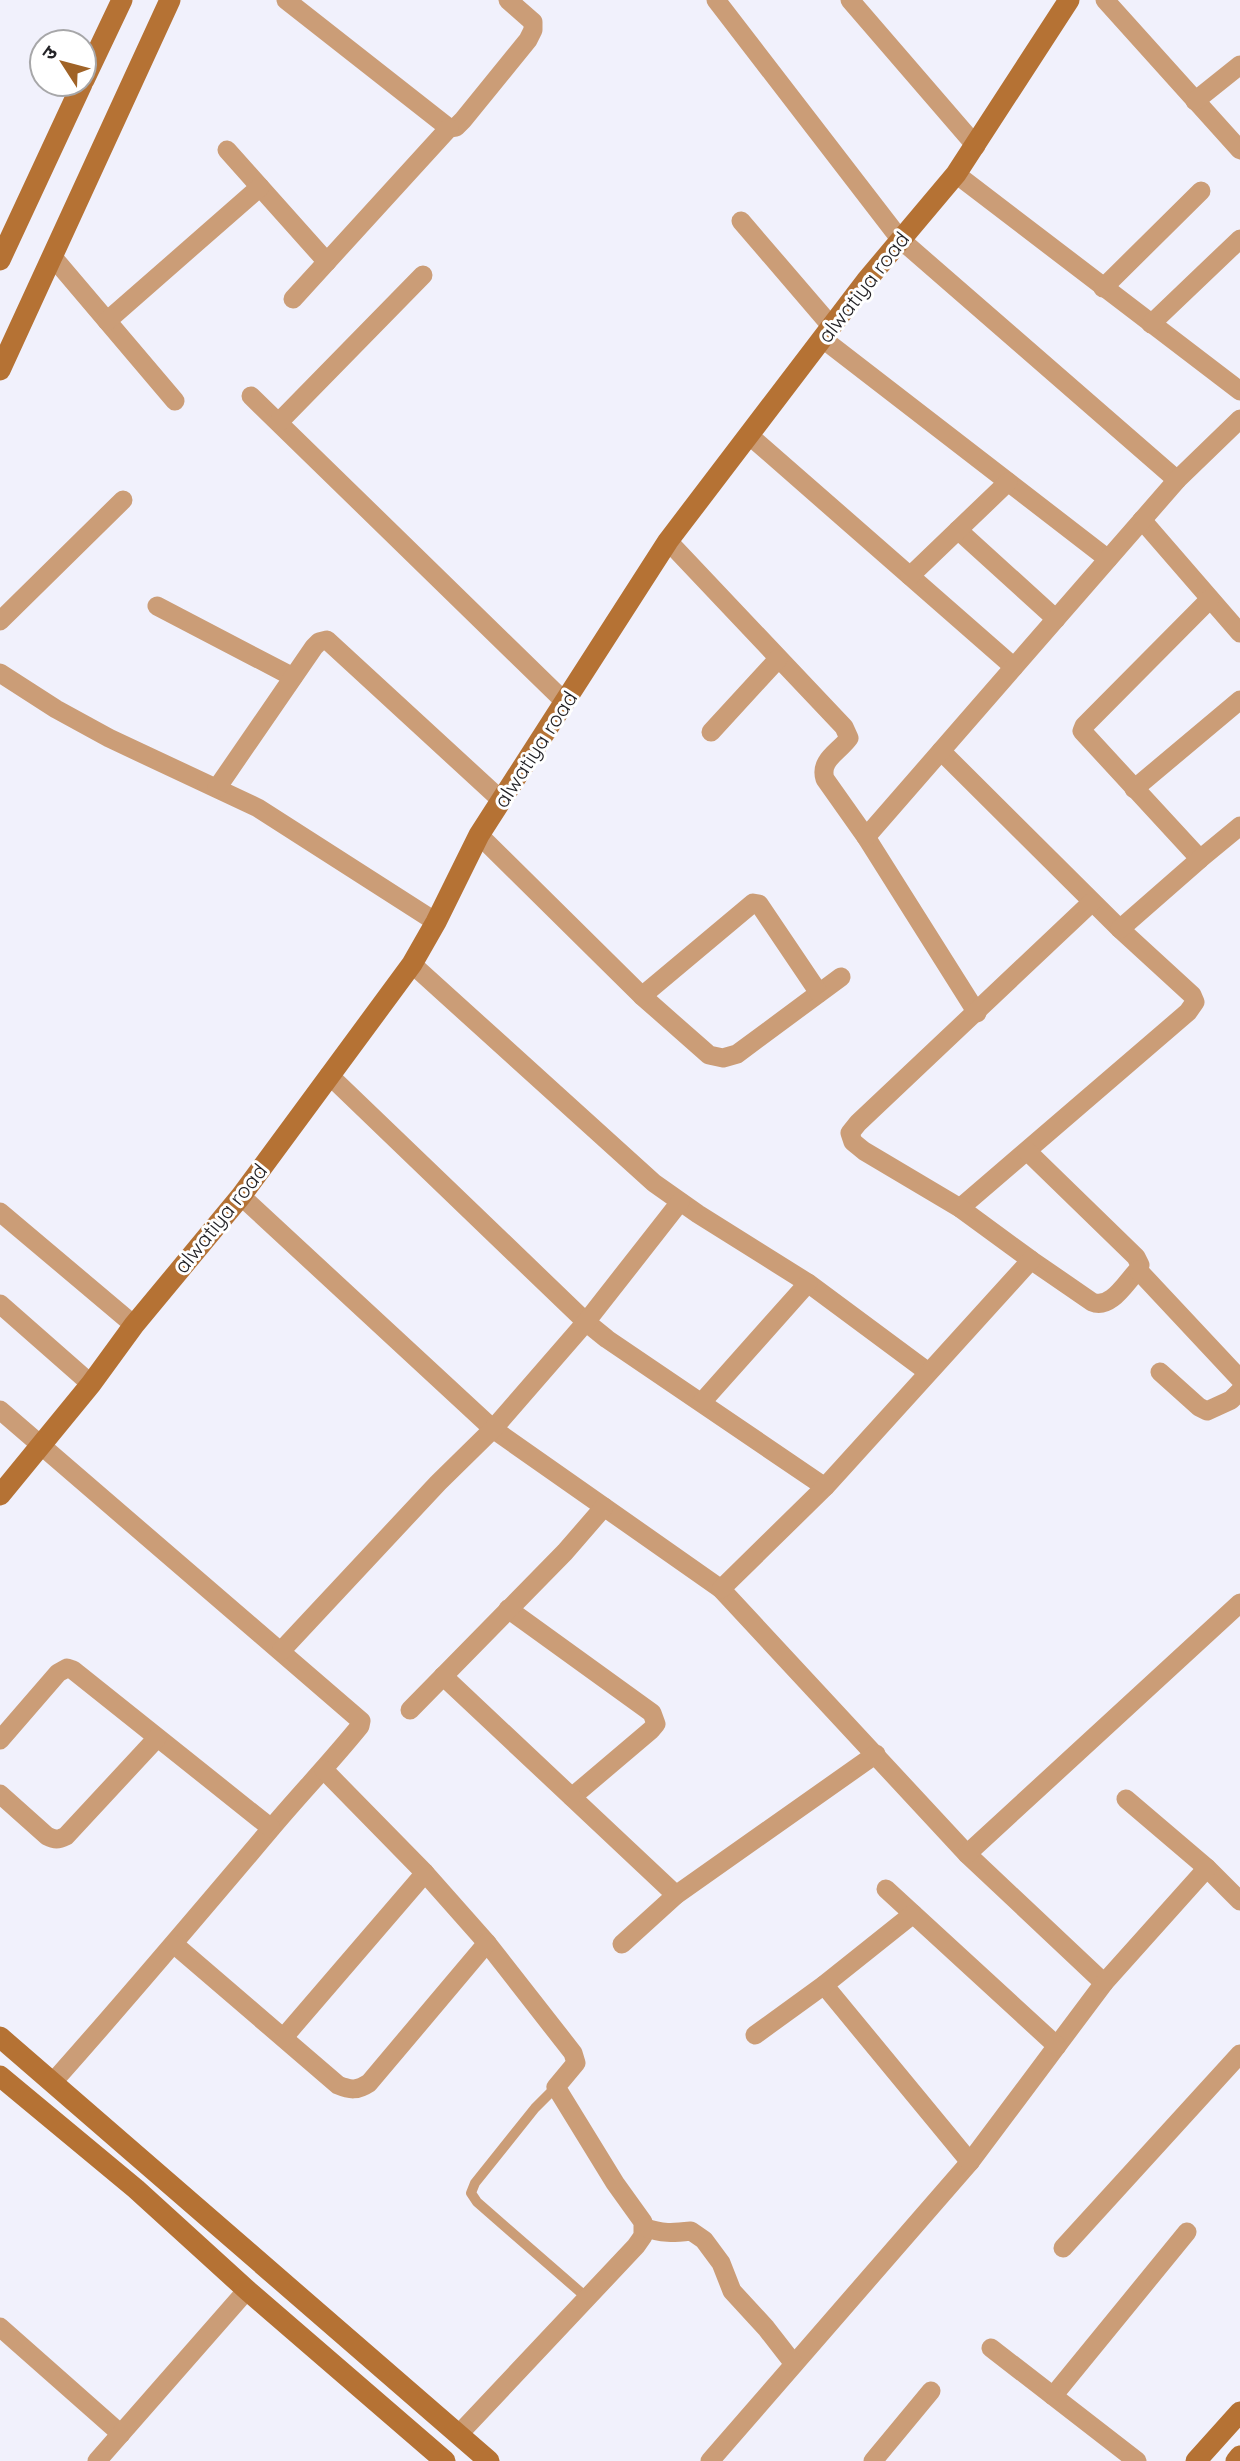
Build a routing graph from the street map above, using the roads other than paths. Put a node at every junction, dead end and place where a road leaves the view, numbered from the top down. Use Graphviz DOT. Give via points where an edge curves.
graph roads {
  1 [pos="122,0"];
  2 [pos="170,0"];
  3 [pos="286,0"];
  4 [pos="508,0"];
  5 [pos="716,0"];
  6 [pos="850,0"];
  7 [pos="1069,0"];
  8 [pos="1105,0"];
  9 [pos="98,50"];
  10 [pos="1240,65"];
  11 [pos="76,98"];
  12 [pos="1195,101"];
  13 [pos="449,128"];
  14 [pos="976,146"];
  15 [pos="227,150"];
  16 [pos="1240,150"];
  17 [pos="956,174"];
  18 [pos="260,187"];
  19 [pos="1201,191"];
  20 [pos="741,221"];
  21 [pos="900,239"];
  22 [pos="1240,239"];
  23 [pos="52,256"];
  24 [pos="0,260"];
  25 [pos="327,262"];
  26 [pos="423,275"];
  27 [pos="1103,288"];
  28 [pos="293,299"];
  29 [pos="107,321"];
  30 [pos="1152,324"];
  31 [pos="828,333"];
  32 [pos="0,370"];
  33 [pos="1240,391"];
  34 [pos="251,396"];
  35 [pos="175,401"];
  36 [pos="1240,419"];
  37 [pos="279,422"];
  38 [pos="750,436"];
  39 [pos="1177,480"];
  40 [pos="1008,482"];
  41 [pos="123,500"];
  42 [pos="1142,520"];
  43 [pos="958,530"];
  44 [pos="668,541"];
  45 [pos="1108,559"];
  46 [pos="910,576"];
  47 [pos="1210,599"];
  48 [pos="157,606"];
  49 [pos="1056,619"];
  50 [pos="0,621"];
  51 [pos="1240,633"];
  52 [pos="778,659"];
  53 [pos="1014,667"];
  54 [pos="0,673"];
  55 [pos="293,677"];
  56 [pos="1240,700"];
  57 [pos="565,702"];
  58 [pos="710,732"];
  59 [pos="941,751"];
  60 [pos="217,788"];
  61 [pos="1134,789"];
  62 [pos="502,800"];
  63 [pos="1240,827"];
  64 [pos="479,835"];
  65 [pos="866,837"];
  66 [pos="1200,859"];
  67 [pos="1092,902"];
  68 [pos="436,922"];
  69 [pos="1120,929"];
  70 [pos="412,964"];
  71 [pos="841,977"];
  72 [pos="820,993"];
  73 [pos="642,996"];
  74 [pos="977,1013"];
  75 [pos="329,1075"];
  76 [pos="1027,1152"];
  77 [pos="241,1196"];
  78 [pos="680,1202"];
  79 [pos="960,1208"];
  80 [pos="0,1212"];
  81 [pos="1031,1260"];
  82 [pos="1138,1270"];
  83 [pos="808,1283"];
  84 [pos="0,1304"];
  85 [pos="586,1322"];
  86 [pos="134,1325"];
  87 [pos="928,1372"];
  88 [pos="1160,1372"];
  89 [pos="1240,1379"];
  90 [pos="91,1384"];
  91 [pos="1240,1391"];
  92 [pos="702,1402"];
  93 [pos="0,1409"];
  94 [pos="493,1429"];
  95 [pos="41,1446"];
  96 [pos="825,1487"];
  97 [pos="0,1495"];
  98 [pos="604,1507"];
  99 [pos="721,1589"];
  100 [pos="1240,1603"];
  101 [pos="508,1609"];
  102 [pos="281,1651"];
  103 [pos="443,1676"];
  104 [pos="410,1710"];
  105 [pos="157,1738"];
  106 [pos="0,1740"];
  107 [pos="876,1754"];
  108 [pos="324,1770"];
  109 [pos="0,1794"];
  110 [pos="572,1797"];
  111 [pos="1126,1799"];
  112 [pos="271,1828"];
  113 [pos="967,1854"];
  114 [pos="1208,1868"];
  115 [pos="425,1872"];
  116 [pos="886,1889"];
  117 [pos="676,1895"];
  118 [pos="1240,1901"];
  119 [pos="913,1914"];
  120 [pos="487,1943"];
  121 [pos="622,1944"];
  122 [pos="174,1945"];
  123 [pos="1104,1983"];
  124 [pos="824,1985"];
  125 [pos="755,2035"];
  126 [pos="0,2037"];
  127 [pos="284,2037"];
  128 [pos="1057,2046"];
  129 [pos="1240,2054"];
  130 [pos="0,2077"];
  131 [pos="53,2082"];
  132 [pos="556,2087"];
  133 [pos="970,2162"];
  134 [pos="644,2227"];
  135 [pos="1187,2232"];
  136 [pos="1063,2248"];
  137 [pos="247,2290"];
  138 [pos="586,2297"];
  139 [pos="3,2335"];
  140 [pos="991,2348"];
  141 [pos="794,2364"];
  142 [pos="931,2391"];
  143 [pos="1053,2396"];
  144 [pos="1240,2412"];
  145 [pos="121,2434"];
  146 [pos="458,2435"];
  147 [pos="1240,2456"];
  148 [pos="97,2461"];
  149 [pos="445,2461"];
  150 [pos="489,2461"];
  151 [pos="710,2461"];
  152 [pos="873,2461"];
  153 [pos="1137,2461"];
  154 [pos="1196,2461"];
  155 [pos="1236,2461"];
  1 -- 9 [label="street"];
  2 -- 23 [label="street"];
  3 -- 13 [label="street"];
  4 -- 13 [label="street" via="533,22 533,30 463,120"];
  5 -- 21 [label="street"];
  6 -- 14 [label="street"];
  7 -- 14 [label="street, alwatiya road"];
  8 -- 12 [label="street"];
  10 -- 12 [label="street"];
  11 -- 24 [label="street"];
  12 -- 16 [label="street"];
  13 -- 25 [label="street"];
  14 -- 17 [label="street, alwatiya road"];
  15 -- 18 [label="street"];
  17 -- 21 [label="street, alwatiya road"];
  17 -- 27 [label="street"];
  18 -- 25 [label="street"];
  18 -- 29 [label="street"];
  19 -- 27 [label="street"];
  20 -- 31 [label="street"];
  21 -- 31 [label="street, alwatiya road"];
  21 -- 39 [label="street"];
  22 -- 30 [label="street"];
  23 -- 29 [label="street"];
  23 -- 32 [label="street"];
  25 -- 28 [label="street"];
  26 -- 37 [label="street"];
  27 -- 30 [label="street"];
  29 -- 35 [label="street"];
  30 -- 33 [label="street"];
  31 -- 38 [label="street, alwatiya road"];
  31 -- 40 [label="street"];
  34 -- 37 [label="street"];
  36 -- 39 [label="street"];
  37 -- 57 [label="street"];
  38 -- 44 [label="street, alwatiya road"];
  38 -- 46 [label="street"];
  39 -- 42 [label="street"];
  40 -- 43 [label="street"];
  40 -- 45 [label="street"];
  41 -- 50 [label="street"];
  42 -- 45 [label="street"];
  42 -- 47 [label="street"];
  43 -- 46 [label="street"];
  43 -- 49 [label="street"];
  44 -- 52 [label="street"];
  44 -- 57 [label="street, alwatiya road"];
  45 -- 49 [label="street"];
  46 -- 53 [label="street"];
  47 -- 51 [label="street"];
  47 -- 61 [label="street" via="1082,731"];
  48 -- 55 [label="street"];
  49 -- 53 [label="street"];
  52 -- 58 [label="street"];
  52 -- 65 [label="street" via="848,733 822,772"];
  53 -- 59 [label="street"];
  54 -- 60 [label="street" via="109,738"];
  55 -- 60 [label="street"];
  55 -- 62 [label="street" via="314,647 327,640"];
  56 -- 61 [label="street"];
  57 -- 62 [label="street, alwatiya road"];
  59 -- 65 [label="street"];
  59 -- 67 [label="street"];
  60 -- 68 [label="street" via="278,820"];
  61 -- 66 [label="street"];
  62 -- 64 [label="street, alwatiya road"];
  63 -- 66 [label="street"];
  64 -- 68 [label="street, alwatiya road"];
  64 -- 73 [label="street"];
  65 -- 74 [label="street"];
  66 -- 69 [label="street"];
  67 -- 69 [label="street"];
  67 -- 74 [label="street"];
  68 -- 70 [label="street, alwatiya road"];
  69 -- 76 [label="street" via="1192,995 1193,1007"];
  70 -- 75 [label="street, alwatiya road"];
  70 -- 78 [label="street"];
  71 -- 72 [label="street"];
  72 -- 73 [label="street" via="737,1054 723,1058 709,1055"];
  72 -- 73 [label="street" via="759,904 753,903"];
  74 -- 79 [label="street" via="850,1133 864,1151"];
  75 -- 77 [label="street, alwatiya road"];
  75 -- 85 [label="street"];
  76 -- 79 [label="street"];
  76 -- 82 [label="street" via="1136,1257"];
  77 -- 86 [label="street, alwatiya road"];
  77 -- 94 [label="street"];
  78 -- 83 [label="street"];
  78 -- 85 [label="street"];
  79 -- 81 [label="street"];
  80 -- 86 [label="street"];
  81 -- 82 [label="street" via="1100,1305"];
  81 -- 87 [label="street"];
  82 -- 89 [label="street"];
  83 -- 87 [label="street"];
  83 -- 92 [label="street"];
  84 -- 90 [label="street"];
  85 -- 92 [label="street"];
  85 -- 94 [label="street"];
  86 -- 90 [label="street, alwatiya road"];
  87 -- 96 [label="street"];
  88 -- 91 [label="street" via="1207,1411"];
  90 -- 95 [label="street, alwatiya road"];
  92 -- 96 [label="street"];
  93 -- 95 [label="street"];
  94 -- 98 [label="street"];
  94 -- 102 [label="street"];
  95 -- 97 [label="street, alwatiya road"];
  95 -- 102 [label="street"];
  96 -- 99 [label="street"];
  98 -- 99 [label="street"];
  98 -- 101 [label="street"];
  99 -- 107 [label="street"];
  100 -- 113 [label="street"];
  101 -- 103 [label="street"];
  101 -- 110 [label="street" via="656,1719 651,1730"];
  102 -- 108 [label="street" via="361,1721"];
  103 -- 104 [label="street"];
  103 -- 110 [label="street"];
  105 -- 106 [label="street" via="67,1668 58,1672"];
  105 -- 109 [label="street" via="60,1839 47,1836"];
  105 -- 112 [label="street"];
  107 -- 113 [label="street"];
  107 -- 117 [label="street"];
  108 -- 112 [label="street"];
  108 -- 115 [label="street"];
  110 -- 117 [label="street"];
  111 -- 114 [label="street"];
  112 -- 122 [label="street"];
  113 -- 123 [label="street"];
  114 -- 118 [label="street"];
  114 -- 123 [label="street"];
  115 -- 120 [label="street"];
  115 -- 127 [label="street"];
  116 -- 119 [label="street"];
  117 -- 121 [label="street"];
  119 -- 124 [label="street"];
  119 -- 128 [label="street"];
  120 -- 127 [label="street" via="361,2088 338,2085"];
  120 -- 132 [label="street" via="576,2058"];
  122 -- 127 [label="street"];
  122 -- 131 [label="street"];
  123 -- 128 [label="street"];
  124 -- 125 [label="street"];
  124 -- 133 [label="street"];
  126 -- 131 [label="street"];
  128 -- 133 [label="street"];
  129 -- 136 [label="street"];
  130 -- 137 [label="street" via="136,2189"];
  131 -- 146 [label="street"];
  132 -- 134 [label="street"];
  132 -- 138 [label="lane" via="471,2193"];
  133 -- 141 [label="street"];
  134 -- 138 [label="street" via="636,2246"];
  134 -- 141 [label="street" via="659,2233 691,2231 704,2240 725,2270 732,2291"];
  135 -- 143 [label="street"];
  137 -- 145 [label="street"];
  137 -- 149 [label="street"];
  138 -- 146 [label="street"];
  139 -- 145 [label="street"];
  140 -- 143 [label="street"];
  141 -- 151 [label="street"];
  142 -- 152 [label="street"];
  143 -- 153 [label="street"];
  144 -- 154 [label="street"];
  145 -- 148 [label="street"];
  146 -- 150 [label="street"];
  147 -- 155 [label="street"];
}
